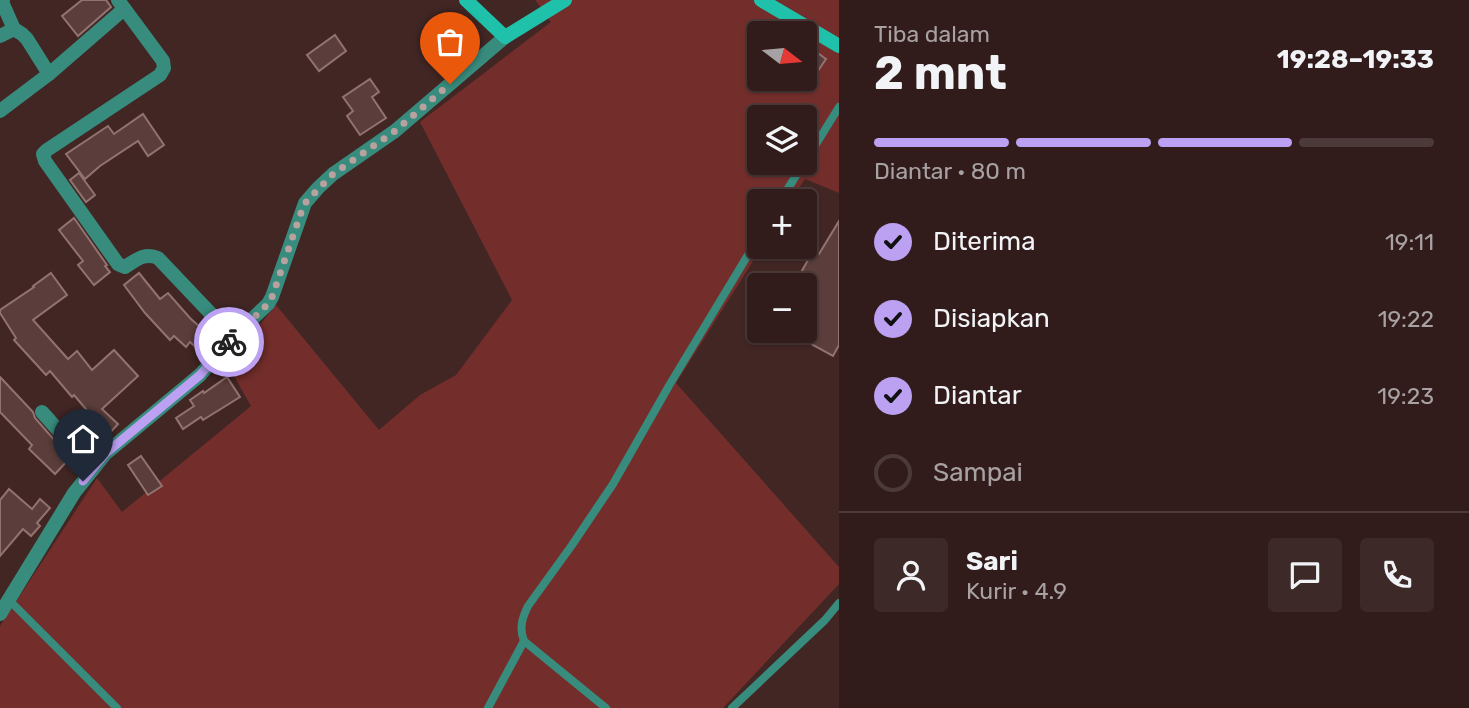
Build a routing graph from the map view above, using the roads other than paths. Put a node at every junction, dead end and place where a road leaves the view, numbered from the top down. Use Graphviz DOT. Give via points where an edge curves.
graph roads {
  1 [pos="3,0"];
  2 [pos="466,0"];
  3 [pos="565,0"];
  4 [pos="761,0"];
  5 [pos="121,5"];
  6 [pos="14,29"];
  7 [pos="0,37"];
  8 [pos="505,37"];
  9 [pos="839,46"];
  10 [pos="49,74"];
  11 [pos="839,107"];
  12 [pos="0,111"];
  13 [pos="817,143"];
  14 [pos="747,257"];
  15 [pos="233,337"];
  16 [pos="42,412"];
  17 [pos="93,469"];
  18 [pos="9,600"];
  19 [pos="839,603"];
  20 [pos="0,614"];
  21 [pos="524,641"];
  22 [pos="117,708"];
  23 [pos="488,708"];
  24 [pos="606,708"];
  25 [pos="733,708"];
  1 -- 6 [label="street"];
  2 -- 8 [label="street"];
  3 -- 8 [label="street"];
  4 -- 9 [label="street"];
  5 -- 10 [label="street"];
  5 -- 15 [label="street" via="164,68 47,150 45,161 118,264 125,267 145,255 158,258"];
  6 -- 7 [label="street"];
  6 -- 10 [label="street" via="27,39"];
  8 -- 15 [label="street" via="395,131 318,188 304,204 272,297"];
  10 -- 12 [label="street"];
  11 -- 13 [label="lane"];
  14 -- 21 [label="lane" via="613,484 528,606 521,625"];
  15 -- 17 [label="street" via="200,375"];
  16 -- 17 [label="street"];
  17 -- 18 [label="street"];
  18 -- 20 [label="street"];
  18 -- 22 [label="lane"];
  19 -- 25 [label="lane"];
  21 -- 23 [label="lane"];
  21 -- 24 [label="lane"];
}
